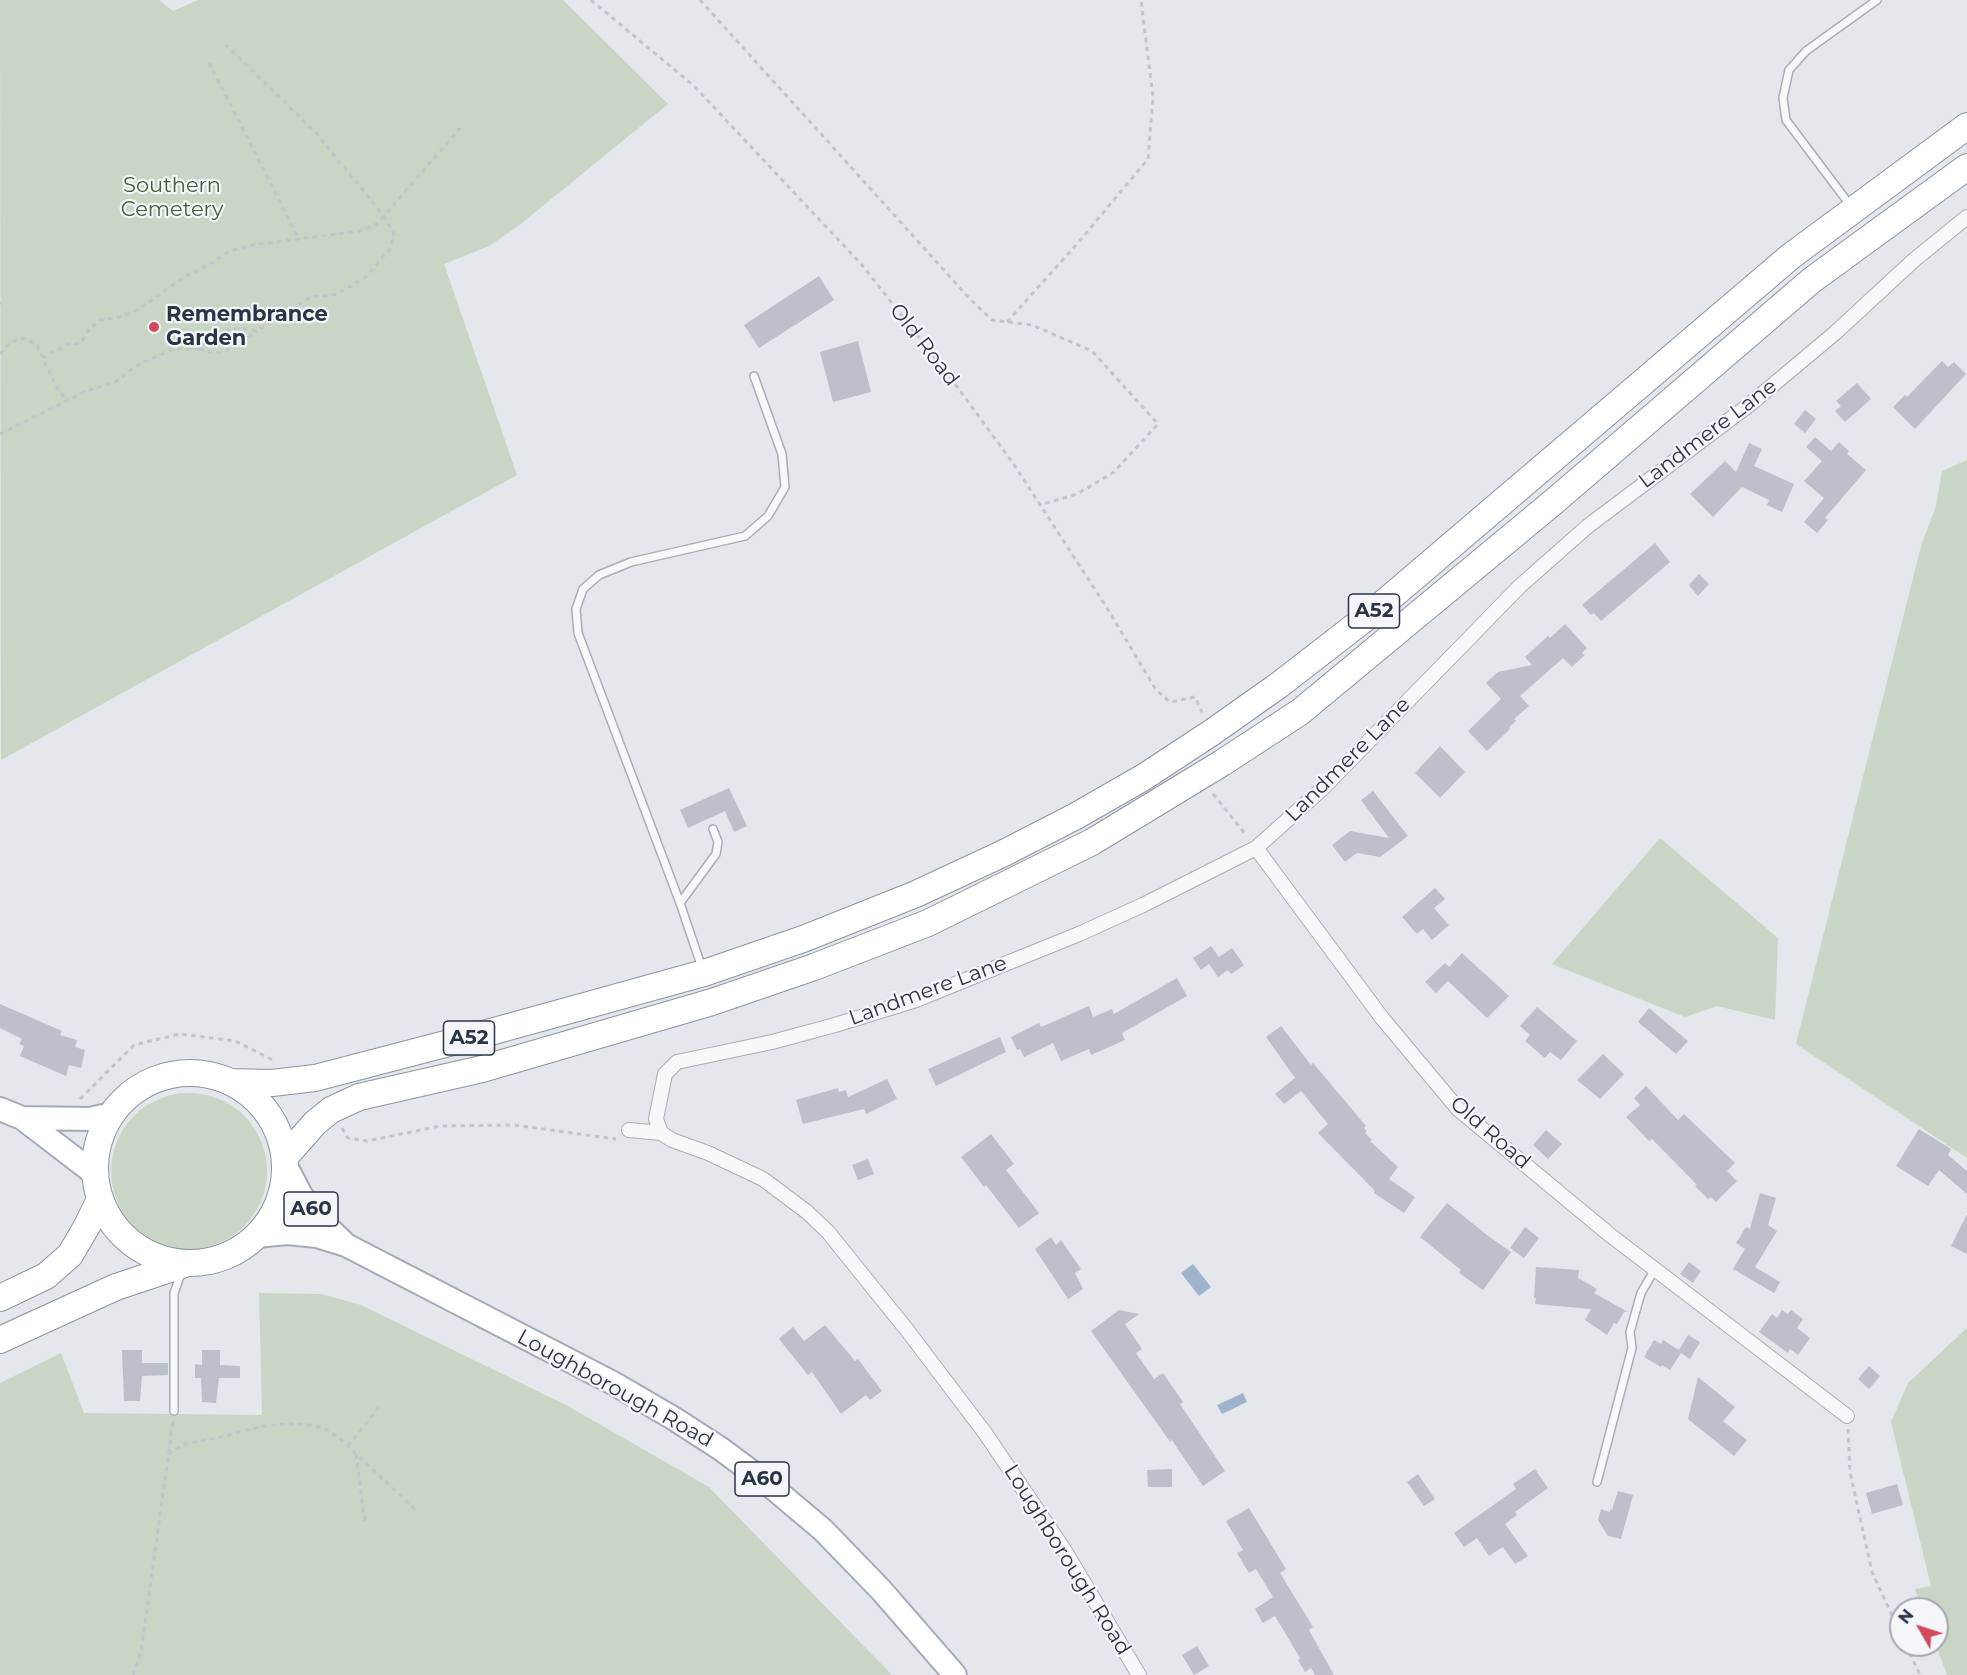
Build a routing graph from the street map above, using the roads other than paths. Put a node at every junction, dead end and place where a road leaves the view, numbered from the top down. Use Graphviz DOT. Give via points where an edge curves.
graph roads {
  1 [pos="1877,0"];
  2 [pos="1967,126"];
  3 [pos="1967,167"];
  4 [pos="1853,209"];
  5 [pos="1967,217"];
  6 [pos="754,376"];
  7 [pos="712,829"];
  8 [pos="1256,848"];
  9 [pos="680,903"];
  10 [pos="704,973"];
  11 [pos="230,1082"];
  12 [pos="0,1109"];
  13 [pos="112,1114"];
  14 [pos="22,1118"];
  15 [pos="629,1130"];
  16 [pos="661,1133"];
  17 [pos="286,1161"];
  18 [pos="95,1174"];
  19 [pos="100,1199"];
  20 [pos="257,1236"];
  21 [pos="346,1245"];
  22 [pos="185,1264"];
  23 [pos="1655,1269"];
  24 [pos="0,1298"];
  25 [pos="0,1340"];
  26 [pos="174,1411"];
  27 [pos="1847,1416"];
  28 [pos="1597,1482"];
  29 [pos="955,1675"];
  30 [pos="1139,1675"];
  1 -- 4 [label="lane" via="1806,51 1789,70 1783,98 1786,120"];
  2 -- 4 [label="highway, A52"];
  3 -- 17 [label="highway, A52" via="1812,280 1300,712 1092,842 928,923 814,967 712,1002 482,1069 359,1096 331,1110 315,1124"];
  4 -- 10 [label="highway, A52" via="1707,326 1372,613 1279,685 1173,759 1076,816 916,894"];
  5 -- 8 [label="street, Landmere Lane" via="1749,405 1588,526 1520,586 1322,789"];
  6 -- 9 [label="lane" via="782,454 785,487 768,516 745,536 631,562 599,575 583,589 576,609 578,633"];
  7 -- 9 [label="lane" via="718,842 716,854"];
  8 -- 16 [label="street, Landmere Lane" via="1079,934 916,1000 793,1036 677,1062 665,1074 656,1119"];
  8 -- 23 [label="street, Old Road" via="1382,1018 1458,1108"];
  9 -- 10 [label="lane"];
  10 -- 11 [label="highway, A52" via="315,1078"];
  11 -- 13 [label="highway, A52" via="209,1075 165,1076 145,1084"];
  11 -- 17 [label="highway, A52" via="268,1112 279,1133"];
  12 -- 14 [label="main road"];
  13 -- 14 [label="main road" via="90,1119"];
  13 -- 18 [label="highway, A52" via="96,1153"];
  14 -- 18 [label="main road"];
  15 -- 16 [label="street"];
  16 -- 30 [label="street, Loughborough Road" via="763,1179 815,1220 902,1323 985,1433 1065,1551"];
  17 -- 20 [label="highway, A52" via="281,1197"];
  17 -- 21 [label="main road, Loughborough Road / A60" via="301,1196"];
  18 -- 19 [label="highway, A52"];
  19 -- 22 [label="highway, A52" via="124,1237 142,1251"];
  19 -- 24 [label="highway" via="70,1255 46,1275"];
  20 -- 21 [label="main road, Loughborough Road / A60" via="317,1236"];
  20 -- 22 [label="highway, A52" via="224,1258"];
  21 -- 29 [label="main road, Loughborough Road / A60" via="613,1383 721,1449 823,1530"];
  22 -- 25 [label="highway, A52" via="116,1287"];
  22 -- 26 [label="lane" via="174,1293"];
  23 -- 27 [label="street, Old Road"];
  23 -- 28 [label="lane" via="1641,1293 1630,1332 1632,1348"];
}
